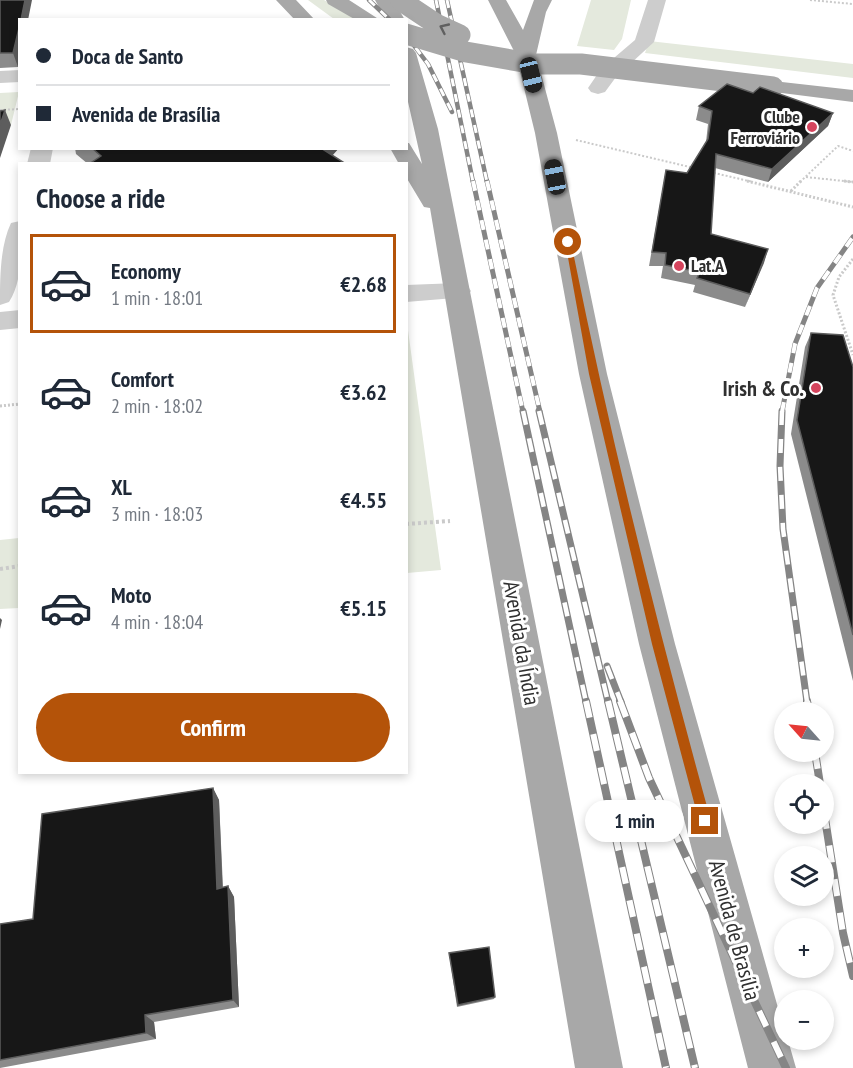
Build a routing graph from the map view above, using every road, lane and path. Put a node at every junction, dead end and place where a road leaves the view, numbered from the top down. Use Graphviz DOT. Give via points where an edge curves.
graph roads {
  1 [pos="285,0"];
  2 [pos="335,0"];
  3 [pos="384,0"];
  4 [pos="400,0"];
  5 [pos="409,0"];
  6 [pos="497,0"];
  7 [pos="521,0"];
  8 [pos="543,0"];
  9 [pos="657,0"];
  10 [pos="810,0"];
  11 [pos="853,4"];
  12 [pos="304,18"];
  13 [pos="367,18"];
  14 [pos="395,18"];
  15 [pos="405,18"];
  16 [pos="408,35"];
  17 [pos="529,45"];
  18 [pos="408,60"];
  19 [pos="581,64"];
  20 [pos="18,76"];
  21 [pos="0,77"];
  22 [pos="598,88"];
  23 [pos="853,96"];
  24 [pos="0,110"];
  25 [pos="18,110"];
  26 [pos="546,133"];
  27 [pos="402,150"];
  28 [pos="853,151"];
  29 [pos="805,177"];
  30 [pos="853,182"];
  31 [pos="790,192"];
  32 [pos="853,206"];
  33 [pos="444,219"];
  34 [pos="18,235"];
  35 [pos="853,259"];
  36 [pos="458,291"];
  37 [pos="408,294"];
  38 [pos="0,296"];
  39 [pos="18,319"];
  40 [pos="0,321"];
  41 [pos="853,355"];
  42 [pos="18,404"];
  43 [pos="0,406"];
  44 [pos="450,521"];
  45 [pos="408,524"];
  46 [pos="18,566"];
  47 [pos="0,569"];
  48 [pos="599,1068"];
  49 [pos="772,1068"];
  1 -- 12 [label="main road"];
  2 -- 13 [label="main road"];
  3 -- 14 [label="main road"];
  19 -- 4 [label="main road, one-way, bridge" via="459,35"];
  5 -- 15 [label="main road"];
  6 -- 17 [label="main road, Avenida de Brasília"];
  7 -- 17 [label="main road, Avenida de Brasília"];
  8 -- 17 [label="main road"];
  9 -- 22 [label="street" via="644,42 608,73"];
  10 -- 11 [label="path"];
  16 -- 19 [label="main road, bridge" via="496,58 535,64"];
  17 -- 26 [label="main road, Avenida de Brasília"];
  18 -- 33 [label="main road, Avenida da Índia" via="427,129"];
  19 -- 23 [label="main road, bridge"];
  20 -- 21 [label="street"];
  24 -- 25 [label="path"];
  26 -- 31 [label="path"];
  26 -- 49 [label="main road, Avenida de Brasília" via="593,374 657,644"];
  27 -- 33 [label="main road, Avenida da Índia"];
  28 -- 29 [label="path" via="838,146"];
  29 -- 30 [label="path"];
  29 -- 31 [label="path"];
  31 -- 32 [label="path"];
  33 -- 36 [label="main road, Avenida da Índia"];
  34 -- 38 [label="street"];
  35 -- 41 [label="path" via="839,277 833,295"];
  36 -- 37 [label="street"];
  36 -- 48 [label="main road, Avenida da Índia"];
  39 -- 40 [label="street"];
  42 -- 43 [label="path"];
  44 -- 45 [label="path"];
  46 -- 47 [label="path"];
}
